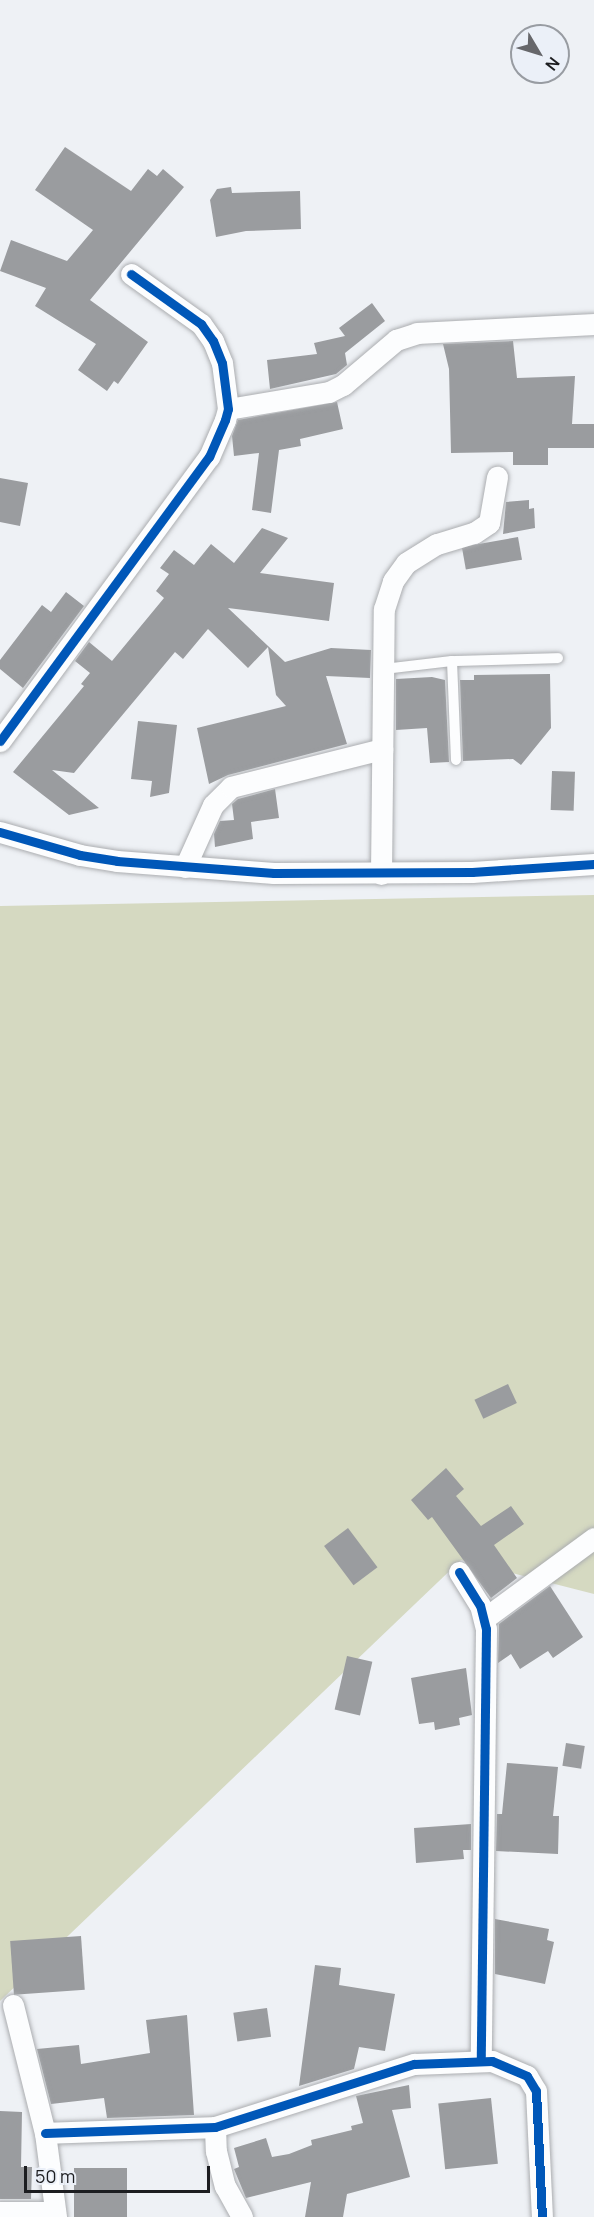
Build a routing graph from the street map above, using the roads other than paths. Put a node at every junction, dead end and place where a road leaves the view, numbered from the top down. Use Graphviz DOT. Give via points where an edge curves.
graph roads {
  1 [pos="130,274"];
  2 [pos="594,324"];
  3 [pos="228,409"];
  4 [pos="497,477"];
  5 [pos="558,658"];
  6 [pos="452,661"];
  7 [pos="384,669"];
  8 [pos="0,741"];
  9 [pos="382,749"];
  10 [pos="456,759"];
  11 [pos="0,832"];
  12 [pos="594,864"];
  13 [pos="185,867"];
  14 [pos="381,874"];
  15 [pos="594,1538"];
  16 [pos="459,1572"];
  17 [pos="485,1618"];
  18 [pos="13,2005"];
  19 [pos="481,2060"];
  20 [pos="215,2127"];
  21 [pos="45,2133"];
  22 [pos="0,2212"];
  23 [pos="55,2214"];
  24 [pos="237,2215"];
  25 [pos="542,2217"];
  1 -- 3 [label="street" via="207,333 222,363"];
  2 -- 3 [label="street" via="417,333 396,340 343,385 328,392"];
  3 -- 8 [label="street" via="209,457"];
  4 -- 7 [label="street" via="489,523 483,530 421,552 406,563 393,581 384,609"];
  5 -- 6 [label="lane"];
  6 -- 7 [label="lane"];
  6 -- 10 [label="lane"];
  7 -- 9 [label="street"];
  9 -- 13 [label="street" via="231,787 213,805"];
  9 -- 14 [label="street"];
  11 -- 13 [label="street" via="80,855"];
  12 -- 14 [label="street"];
  13 -- 14 [label="street"];
  15 -- 17 [label="street"];
  16 -- 17 [label="street"];
  17 -- 19 [label="street"];
  18 -- 21 [label="street"];
  19 -- 20 [label="street" via="414,2064"];
  19 -- 25 [label="street" via="510,2066 526,2076 536,2091"];
  20 -- 21 [label="street"];
  20 -- 24 [label="street" via="216,2151"];
  21 -- 23 [label="street"];
  22 -- 23 [label="street"];
}
